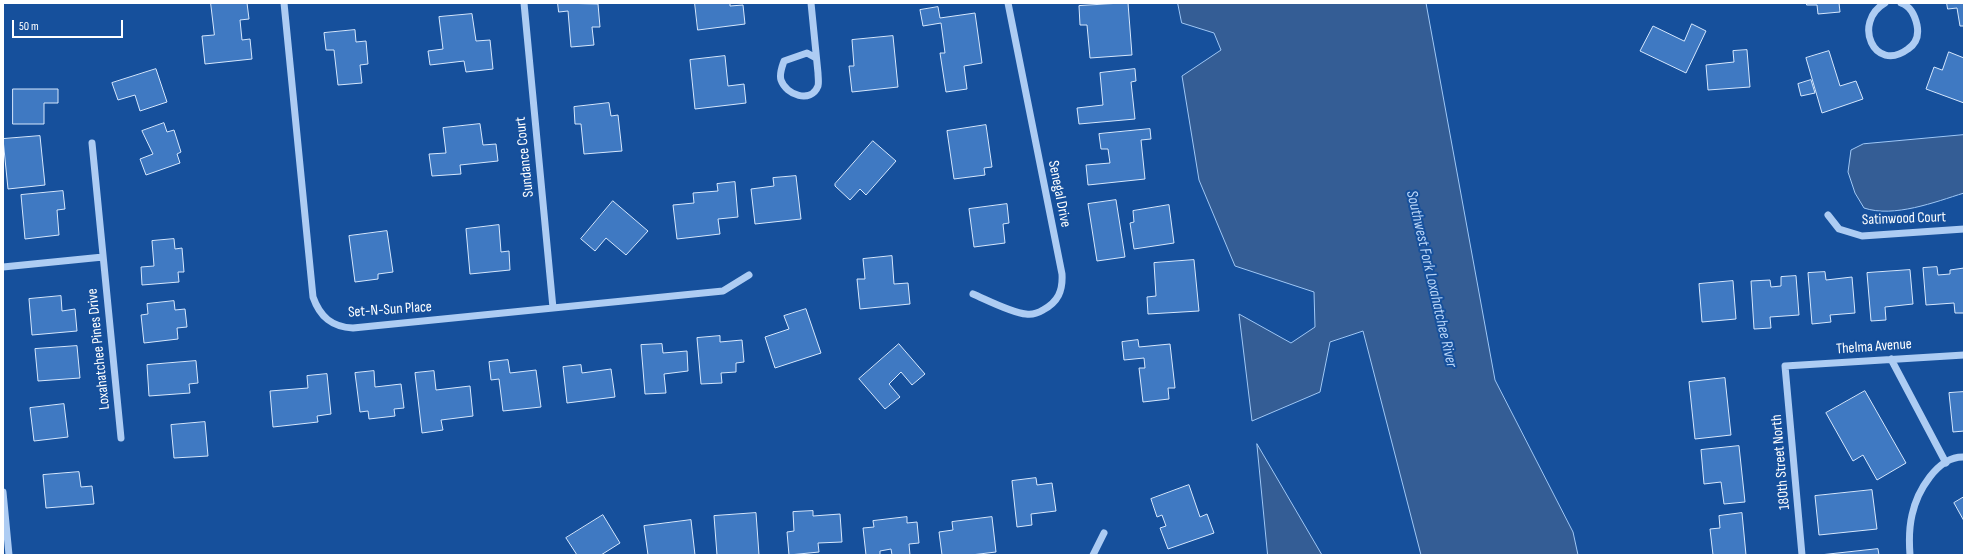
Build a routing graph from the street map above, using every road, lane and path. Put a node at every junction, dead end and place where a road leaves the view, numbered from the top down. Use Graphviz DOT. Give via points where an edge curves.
graph roads {
  1 [pos="284,3"];
  2 [pos="524,3"];
  3 [pos="811,3"];
  4 [pos="1008,3"];
  5 [pos="1884,3"];
  6 [pos="1901,3"];
  7 [pos="816,58"];
  8 [pos="92,143"];
  9 [pos="1828,214"];
  10 [pos="1964,229"];
  11 [pos="103,257"];
  12 [pos="3,267"];
  13 [pos="749,275"];
  14 [pos="973,294"];
  15 [pos="553,308"];
  16 [pos="1964,354"];
  17 [pos="1891,359"];
  18 [pos="1785,366"];
  19 [pos="121,438"];
  20 [pos="1964,457"];
  21 [pos="1946,463"];
  22 [pos="3,492"];
  23 [pos="1104,533"];
  24 [pos="5,535"];
  25 [pos="9,555"];
  26 [pos="1093,555"];
  27 [pos="1802,555"];
  28 [pos="1910,555"];
  1 -- 15 [label="street, Set-N-Sun Place" via="313,297 323,317 332,324 353,328"];
  2 -- 15 [label="street, Sundance Court"];
  3 -- 7 [label="street"];
  4 -- 14 [label="street, Senegal Drive" via="1062,274 1062,285 1053,304 1036,314 1025,314"];
  5 -- 6 [label="street" via="1870,20 1869,35 1881,54 1890,56 1903,53 1912,47 1918,35 1916,20"];
  7 -- 7 [label="street" via="819,84 816,89 809,95 800,96 788,91 781,81 780,73 784,61 807,53"];
  8 -- 11 [label="street, Loxahatchee Pines Drive"];
  9 -- 10 [label="street, Satinwood Court" via="1840,229 1862,236"];
  11 -- 12 [label="street"];
  11 -- 19 [label="street, Loxahatchee Pines Drive"];
  13 -- 15 [label="street, Set-N-Sun Place" via="723,291"];
  16 -- 17 [label="street, Thelma Avenue"];
  17 -- 18 [label="street, Thelma Avenue"];
  17 -- 21 [label="street"];
  18 -- 27 [label="street, 180th Street North"];
  20 -- 21 [label="street" via="1956,457"];
  21 -- 28 [label="street" via="1937,468 1921,490 1912,515"];
  22 -- 24 [label="street"];
  23 -- 26 [label="street"];
  24 -- 25 [label="street"];
}
